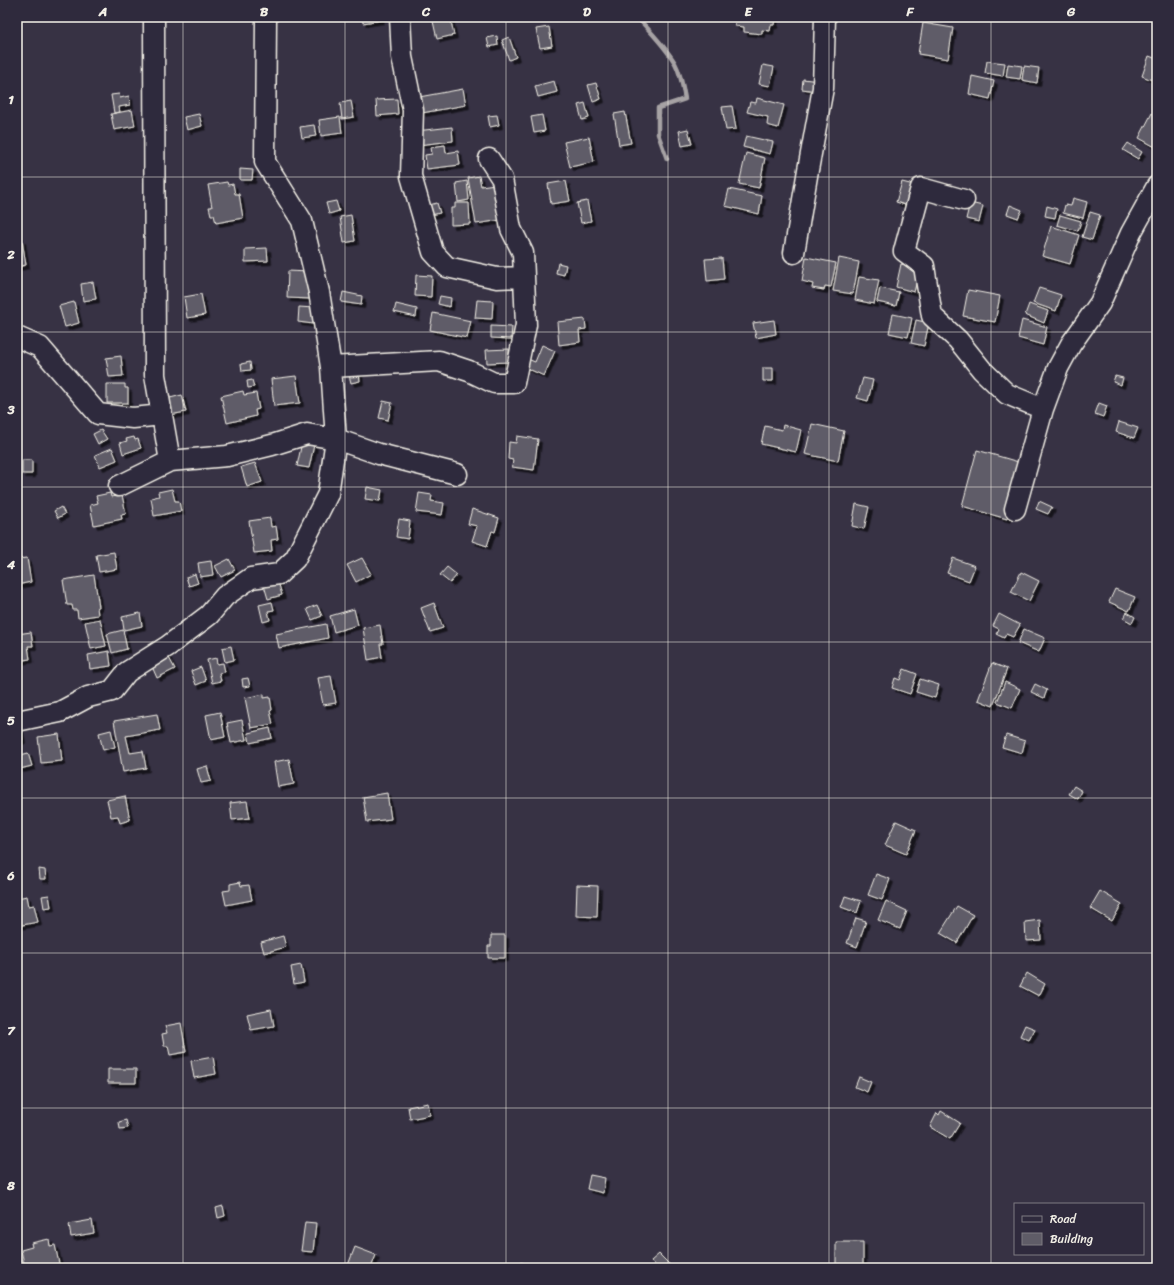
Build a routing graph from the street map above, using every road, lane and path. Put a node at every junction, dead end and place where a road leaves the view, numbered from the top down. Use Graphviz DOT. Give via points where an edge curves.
graph roads {
  1 [pos="154,17"];
  2 [pos="266,17"];
  3 [pos="400,17"];
  4 [pos="825,17"];
  5 [pos="489,159"];
  6 [pos="1157,186"];
  7 [pos="964,200"];
  8 [pos="794,253"];
  9 [pos="524,277"];
  10 [pos="17,337"];
  11 [pos="331,367"];
  12 [pos="1043,409"];
  13 [pos="162,415"];
  14 [pos="336,440"];
  15 [pos="170,460"];
  16 [pos="457,474"];
  17 [pos="118,486"];
  18 [pos="1015,509"];
  19 [pos="17,721"];
  1 -- 13 [label="street" via="155,375"];
  2 -- 11 [label="street" via="265,162 302,221"];
  3 -- 9 [label="street" via="402,57 413,110 411,176 433,252 447,267 497,278"];
  4 -- 8 [label="street" via="823,88"];
  5 -- 9 [label="street" via="502,179 511,229 523,253"];
  6 -- 12 [label="street" via="1131,233 1100,303 1071,344 1058,368"];
  7 -- 12 [label="street" via="921,188 904,251 924,266 932,316 958,340 982,370 1007,394"];
  9 -- 11 [label="street" via="526,325 514,383 494,383 439,361"];
  10 -- 13 [label="street" via="40,347 98,414 133,418"];
  11 -- 14 [label="street"];
  12 -- 18 [label="street"];
  13 -- 15 [label="street"];
  14 -- 15 [label="street" via="307,434 227,456"];
  14 -- 16 [label="street"];
  14 -- 19 [label="street" via="328,494 295,559 279,574 252,578 226,596 209,616 127,672 112,692 88,697 60,712"];
  15 -- 17 [label="street"];
}
